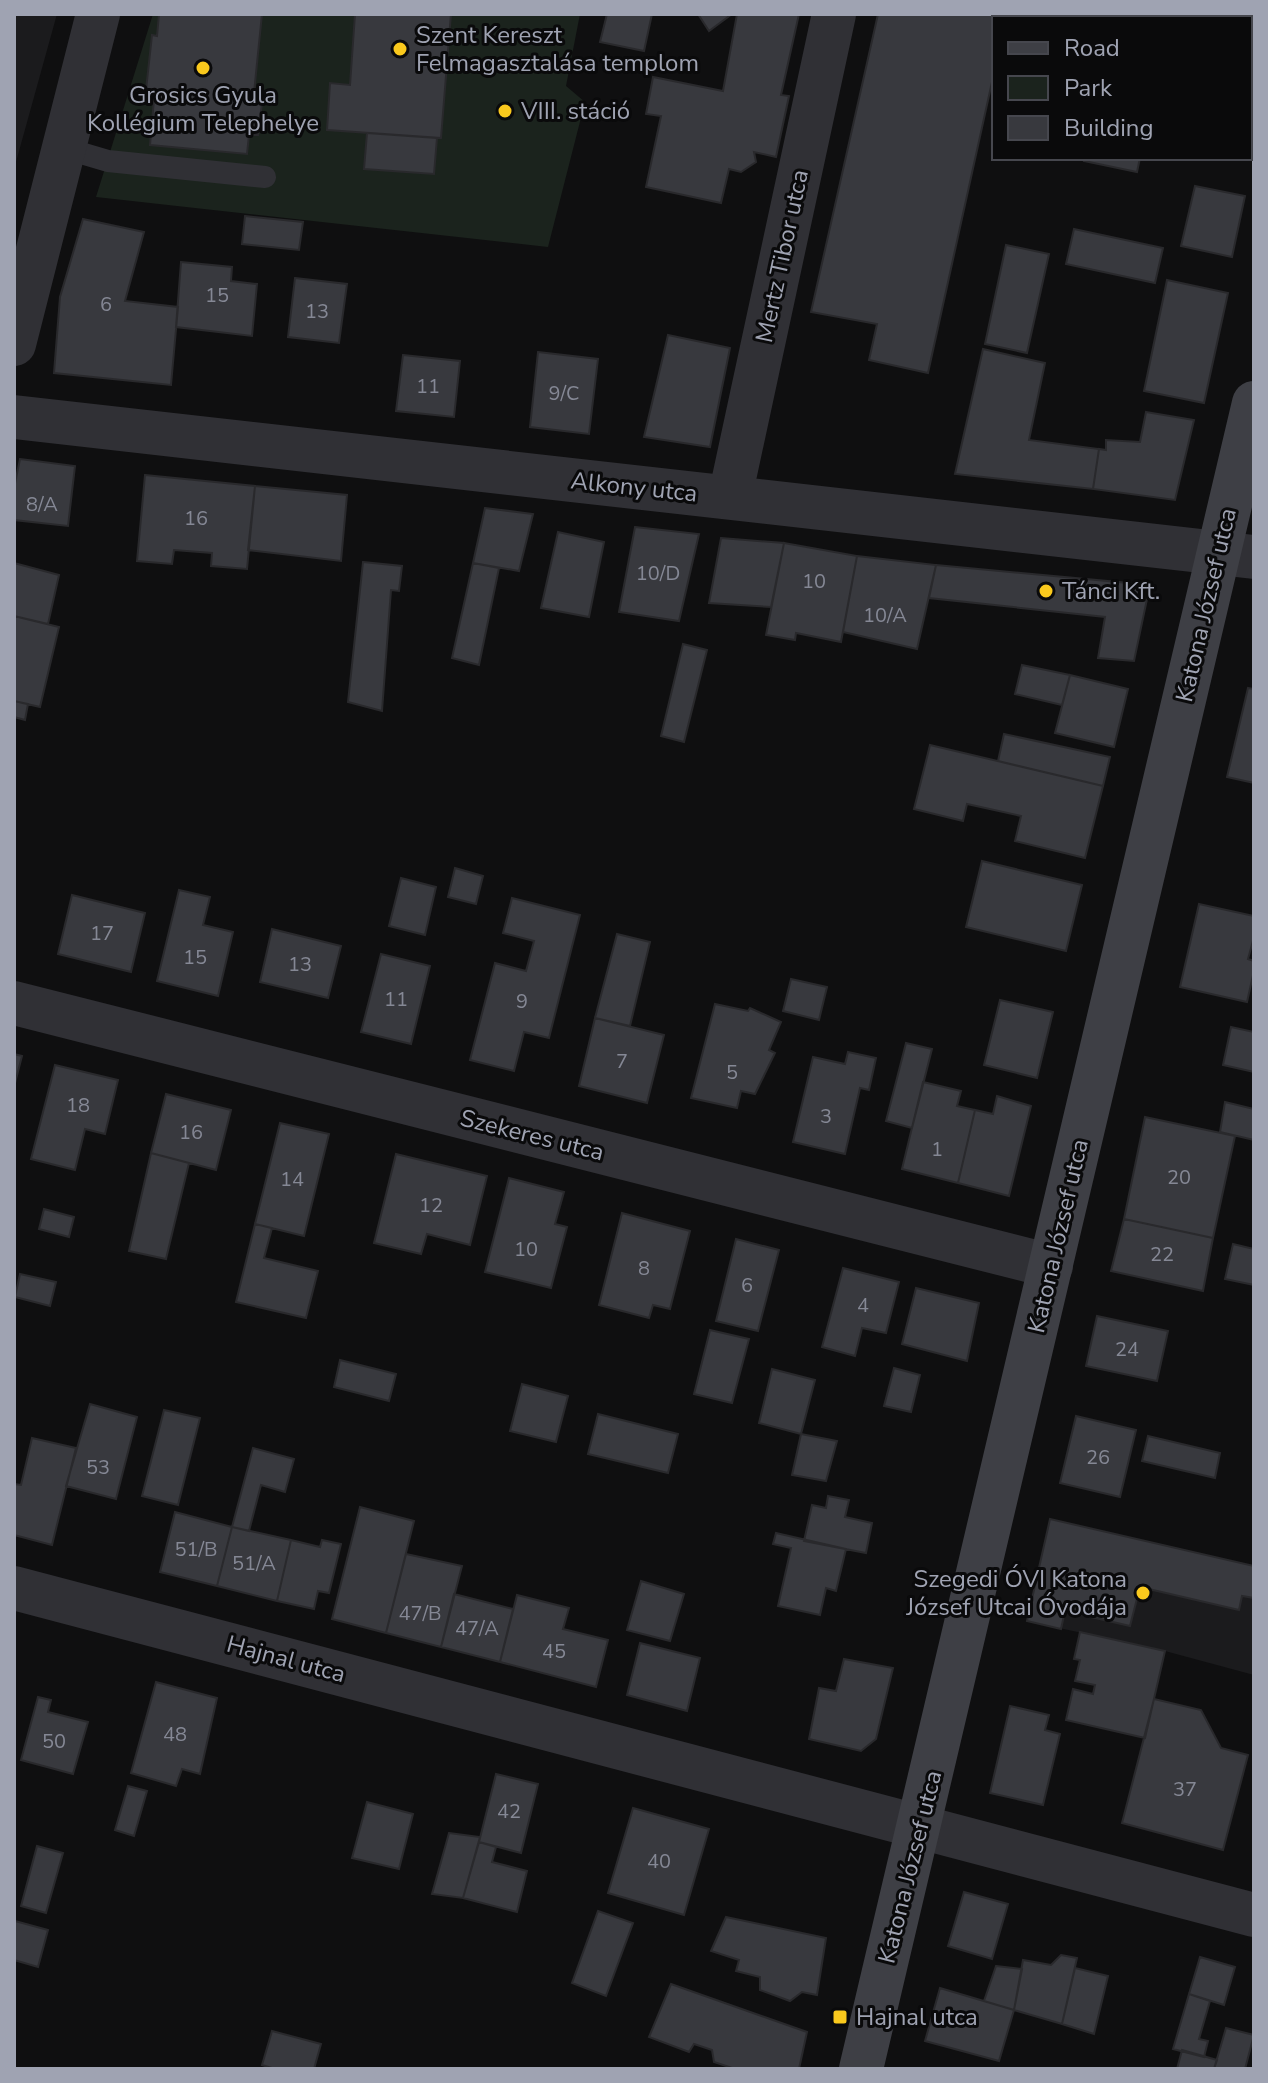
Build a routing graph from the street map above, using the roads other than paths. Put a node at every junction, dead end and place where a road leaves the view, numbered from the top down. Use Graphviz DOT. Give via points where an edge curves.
graph roads {
  1 [pos="98,14"];
  2 [pos="834,14"];
  3 [pos="64,148"];
  4 [pos="265,177"];
  5 [pos="14,344"];
  6 [pos="1254,403"];
  7 [pos="14,417"];
  8 [pos="730,497"];
  9 [pos="1236,555"];
  10 [pos="14,1003"];
  11 [pos="1051,1266"];
  12 [pos="14,1588"];
  13 [pos="920,1828"];
  14 [pos="1254,1915"];
  15 [pos="861,2069"];
  1 -- 3 [label="street"];
  2 -- 8 [label="street, Mertz Tibor utca"];
  3 -- 4 [label="lane" via="108,161"];
  3 -- 5 [label="street"];
  6 -- 9 [label="street, Katona József utca"];
  7 -- 8 [label="street, Alkony utca"];
  8 -- 9 [label="street, Alkony utca"];
  9 -- 11 [label="street, Katona József utca"];
  10 -- 11 [label="street, Szekeres utca"];
  11 -- 13 [label="street, Katona József utca"];
  12 -- 13 [label="street, Hajnal utca"];
  13 -- 14 [label="street, Hajnal utca"];
  13 -- 15 [label="street, Katona József utca"];
}
